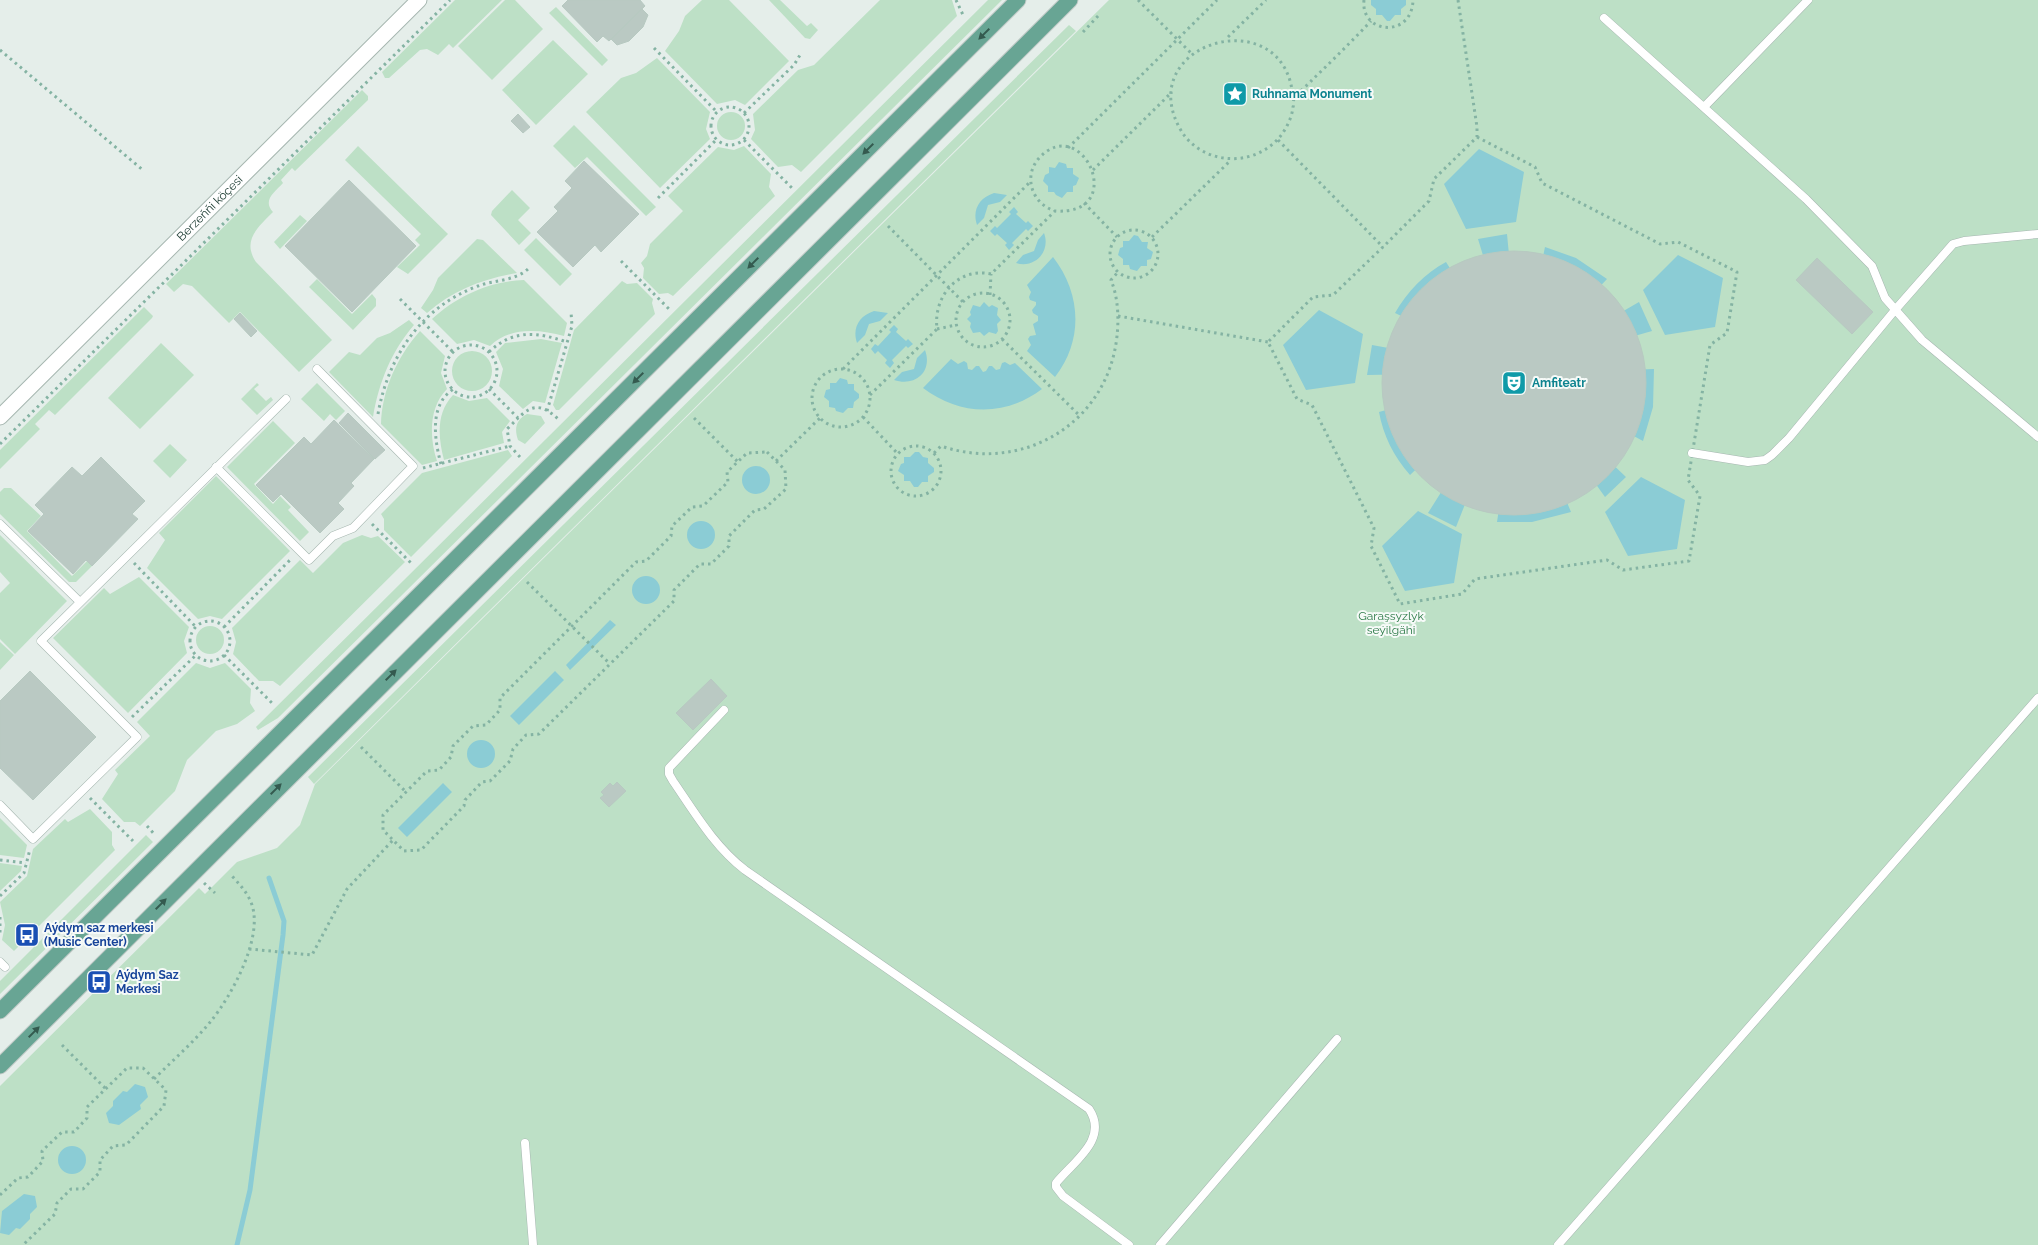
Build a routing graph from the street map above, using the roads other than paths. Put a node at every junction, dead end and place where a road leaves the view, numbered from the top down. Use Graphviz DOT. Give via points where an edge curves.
graph roads {
  1 [pos="419,0"];
  2 [pos="1018,0"];
  3 [pos="1070,0"];
  4 [pos="1808,0"];
  5 [pos="1604,18"];
  6 [pos="1705,106"];
  7 [pos="2038,234"];
  8 [pos="1894,310"];
  9 [pos="317,369"];
  10 [pos="286,399"];
  11 [pos="0,417"];
  12 [pos="2038,437"];
  13 [pos="1692,453"];
  14 [pos="216,468"];
  15 [pos="0,524"];
  16 [pos="80,602"];
  17 [pos="2038,698"];
  18 [pos="724,710"];
  19 [pos="0,806"];
  20 [pos="0,1011"];
  21 [pos="1337,1040"];
  22 [pos="0,1066"];
  23 [pos="525,1143"];
  24 [pos="533,1245"];
  25 [pos="1128,1245"];
  26 [pos="1160,1245"];
  27 [pos="1558,1245"];
  1 -- 11 [label="street, Berzeňňi köçesi"];
  2 -- 20 [label="main road, one-way"];
  22 -- 3 [label="main road, one-way"];
  4 -- 6 [label="lane"];
  5 -- 6 [label="lane"];
  6 -- 8 [label="lane" via="1806,199 1872,266 1885,298"];
  7 -- 8 [label="lane" via="1953,244"];
  8 -- 12 [label="lane" via="1922,340"];
  8 -- 13 [label="lane" via="1772,455 1758,462 1748,462"];
  9 -- 14 [label="lane" via="413,466 354,528 333,536 309,560"];
  10 -- 14 [label="lane"];
  14 -- 16 [label="lane"];
  15 -- 16 [label="lane"];
  16 -- 19 [label="lane" via="41,641 137,736 33,839"];
  17 -- 27 [label="lane"];
  18 -- 25 [label="lane" via="669,768 673,781 715,842 745,870 1089,1109 1097,1126 1094,1137 1056,1187 1063,1196"];
  21 -- 26 [label="lane"];
  23 -- 24 [label="lane"];
}
